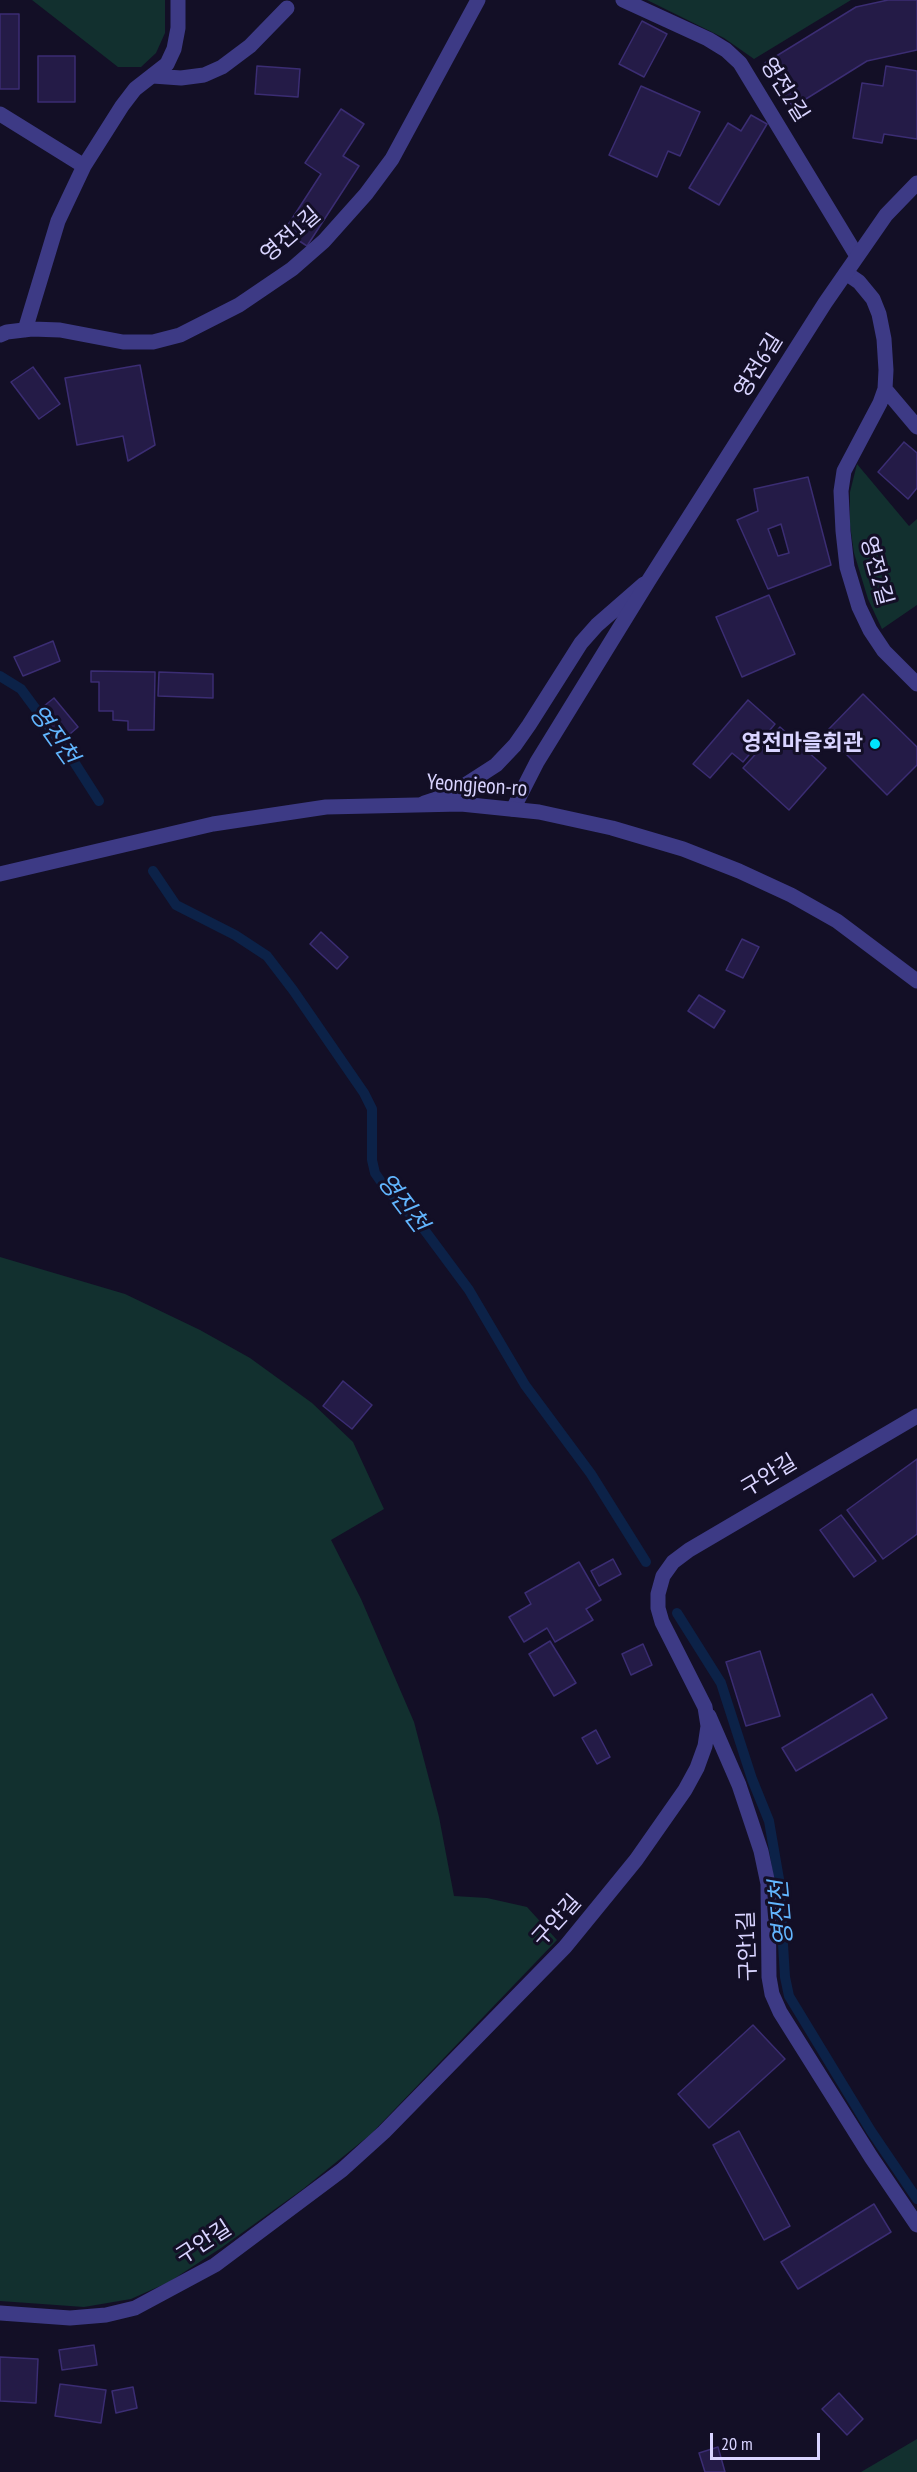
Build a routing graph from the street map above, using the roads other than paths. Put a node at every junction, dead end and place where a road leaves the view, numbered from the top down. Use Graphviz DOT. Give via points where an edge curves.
graph roads {
  1 [pos="178,0"];
  2 [pos="478,0"];
  3 [pos="623,0"];
  4 [pos="287,8"];
  5 [pos="153,76"];
  6 [pos="0,114"];
  7 [pos="84,166"];
  8 [pos="917,183"];
  9 [pos="857,256"];
  10 [pos="846,273"];
  11 [pos="26,330"];
  12 [pos="0,335"];
  13 [pos="885,389"];
  14 [pos="917,427"];
  15 [pos="649,580"];
  16 [pos="917,684"];
  17 [pos="418,804"];
  18 [pos="513,809"];
  19 [pos="0,874"];
  20 [pos="917,981"];
  21 [pos="917,1416"];
  22 [pos="705,1707"];
  23 [pos="917,2225"];
  24 [pos="0,2313"];
  1 -- 5 [label="street" via="174,49 167,64"];
  2 -- 11 [label="street, 영전1길" via="392,159 324,241 292,269 239,304 180,335 153,342 123,342 60,330"];
  3 -- 9 [label="street, 영전2길" via="708,39 740,63"];
  4 -- 5 [label="street" via="250,46 222,67 182,78"];
  5 -- 7 [label="street" via="128,98"];
  6 -- 7 [label="street"];
  7 -- 11 [label="street" via="58,221"];
  8 -- 9 [label="street, 영전6길" via="886,215"];
  9 -- 10 [label="street, 영전6길"];
  10 -- 13 [label="street, 영전2길" via="873,299 879,314 885,350"];
  10 -- 15 [label="street, 영전6길"];
  11 -- 12 [label="street, 영전1길"];
  13 -- 14 [label="street"];
  13 -- 16 [label="street, 영전2길" via="844,471 843,531 847,567 870,630 884,651"];
  15 -- 17 [label="street, 영전6길" via="582,643 515,745 496,765 451,794"];
  15 -- 18 [label="street, 영전6길" via="537,762"];
  17 -- 18 [label="street, Yeongjeon-ro"];
  17 -- 19 [label="street, Yeongjeon-ro" via="326,807 270,814"];
  18 -- 20 [label="street, Yeongjeon-ro" via="612,828 739,871 837,921"];
  21 -- 22 [label="street, 구안길" via="673,1562 663,1576 658,1594 662,1622"];
  22 -- 23 [label="street, 구안1길" via="739,1785 761,1851 768,1884 772,1994 865,2148"];
  22 -- 24 [label="street, 구안길" via="708,1726 697,1768 662,1824 603,1903 566,1947 342,2170 216,2265 135,2308 70,2318"];
}
